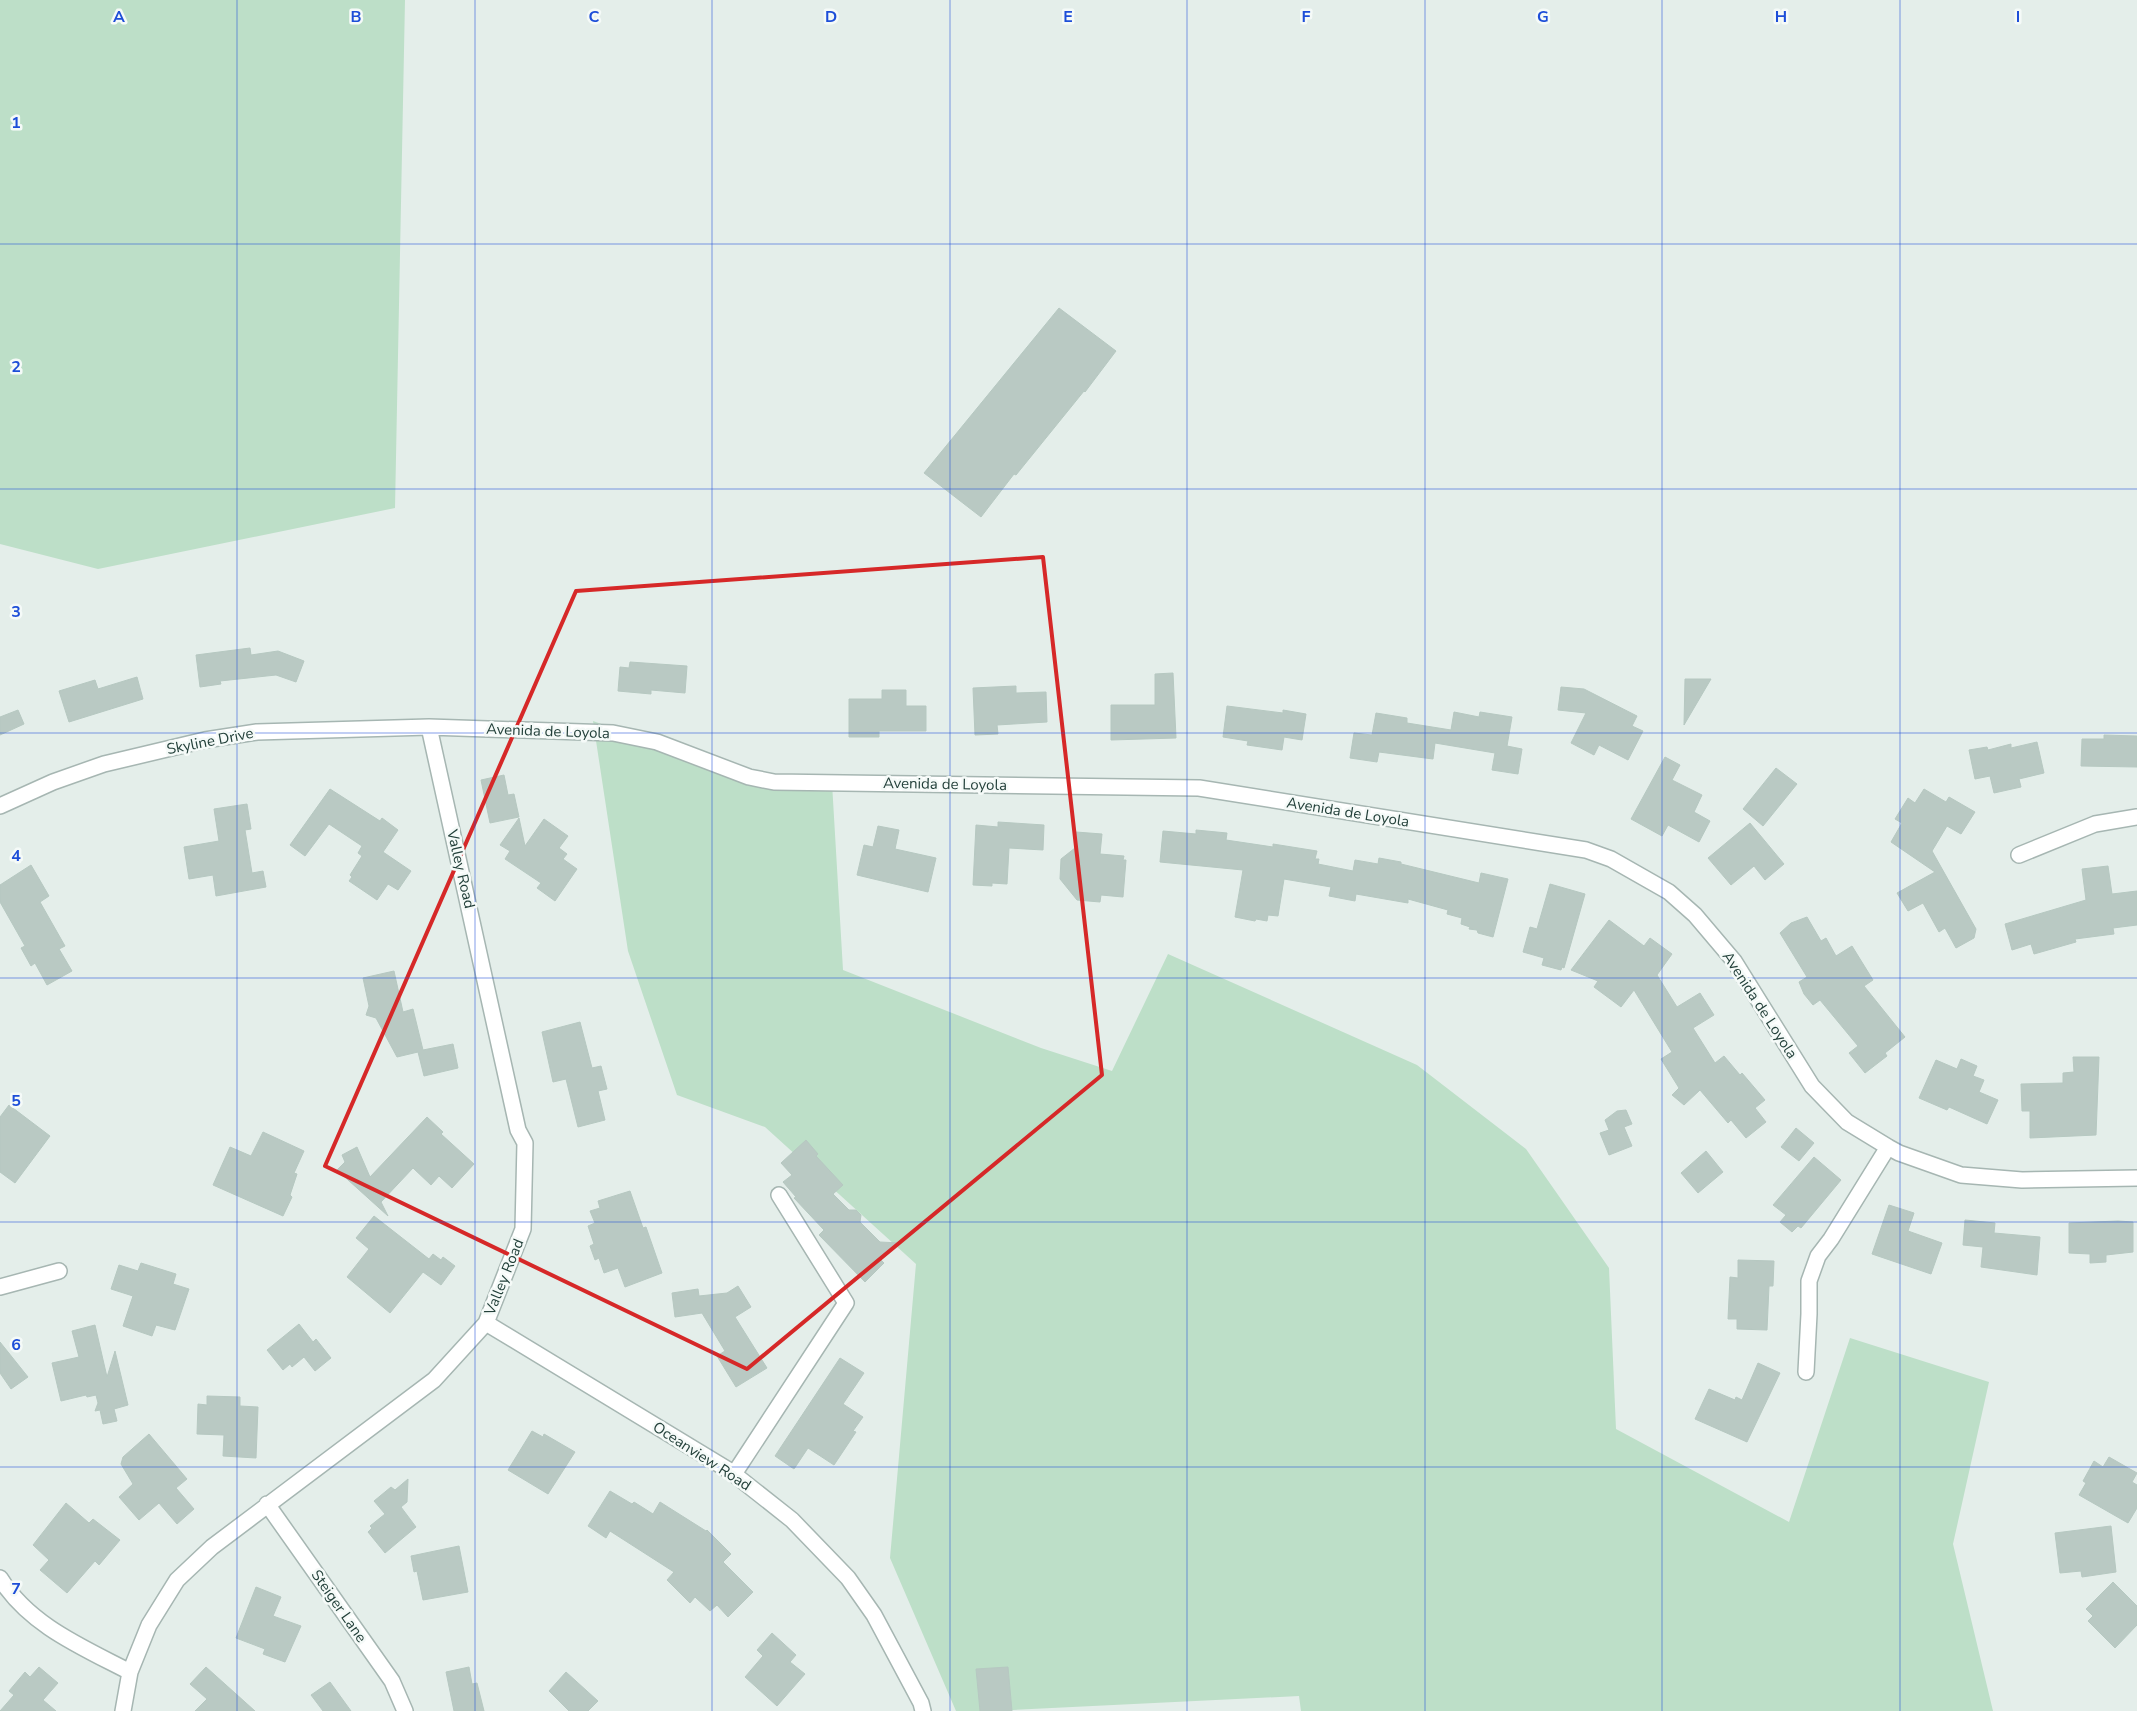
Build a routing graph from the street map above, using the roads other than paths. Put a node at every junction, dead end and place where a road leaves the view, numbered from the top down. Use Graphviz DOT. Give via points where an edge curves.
graph roads {
  1 [pos="429,727"];
  2 [pos="0,806"];
  3 [pos="2137,817"];
  4 [pos="2019,855"];
  5 [pos="1888,1147"];
  6 [pos="2137,1178"];
  7 [pos="779,1194"];
  8 [pos="59,1272"];
  9 [pos="0,1287"];
  10 [pos="486,1323"];
  11 [pos="1806,1372"];
  12 [pos="734,1474"];
  13 [pos="267,1504"];
  14 [pos="0,1578"];
  15 [pos="130,1672"];
  16 [pos="123,1711"];
  17 [pos="405,1711"];
  18 [pos="923,1711"];
  1 -- 2 [label="street, Skyline Drive" via="257,732 205,740 104,764"];
  1 -- 5 [label="street, Avenida de Loyola" via="613,733 657,742 749,777 774,782 1199,788 1586,850 1611,859 1669,892 1695,915 1734,961 1812,1086 1847,1122"];
  1 -- 10 [label="street, Valley Road" via="518,1130 524,1143 523,1229"];
  3 -- 4 [label="street" via="2095,824"];
  5 -- 6 [label="street, Avenida de Loyola" via="1961,1175 2022,1180"];
  5 -- 11 [label="street" via="1832,1239 1818,1256 1809,1281"];
  7 -- 12 [label="street" via="846,1303"];
  8 -- 9 [label="street"];
  10 -- 12 [label="street, Oceanview Road"];
  10 -- 13 [label="street, Valley Road" via="434,1380"];
  12 -- 18 [label="street, Oceanview Road" via="792,1520 848,1578 874,1615"];
  13 -- 15 [label="street, Valley Road" via="212,1547 178,1580 150,1624"];
  13 -- 17 [label="street, Steiger Lane" via="392,1681"];
  14 -- 15 [label="street" via="9,1593 53,1632"];
  15 -- 16 [label="street, Valley Road"];
}
